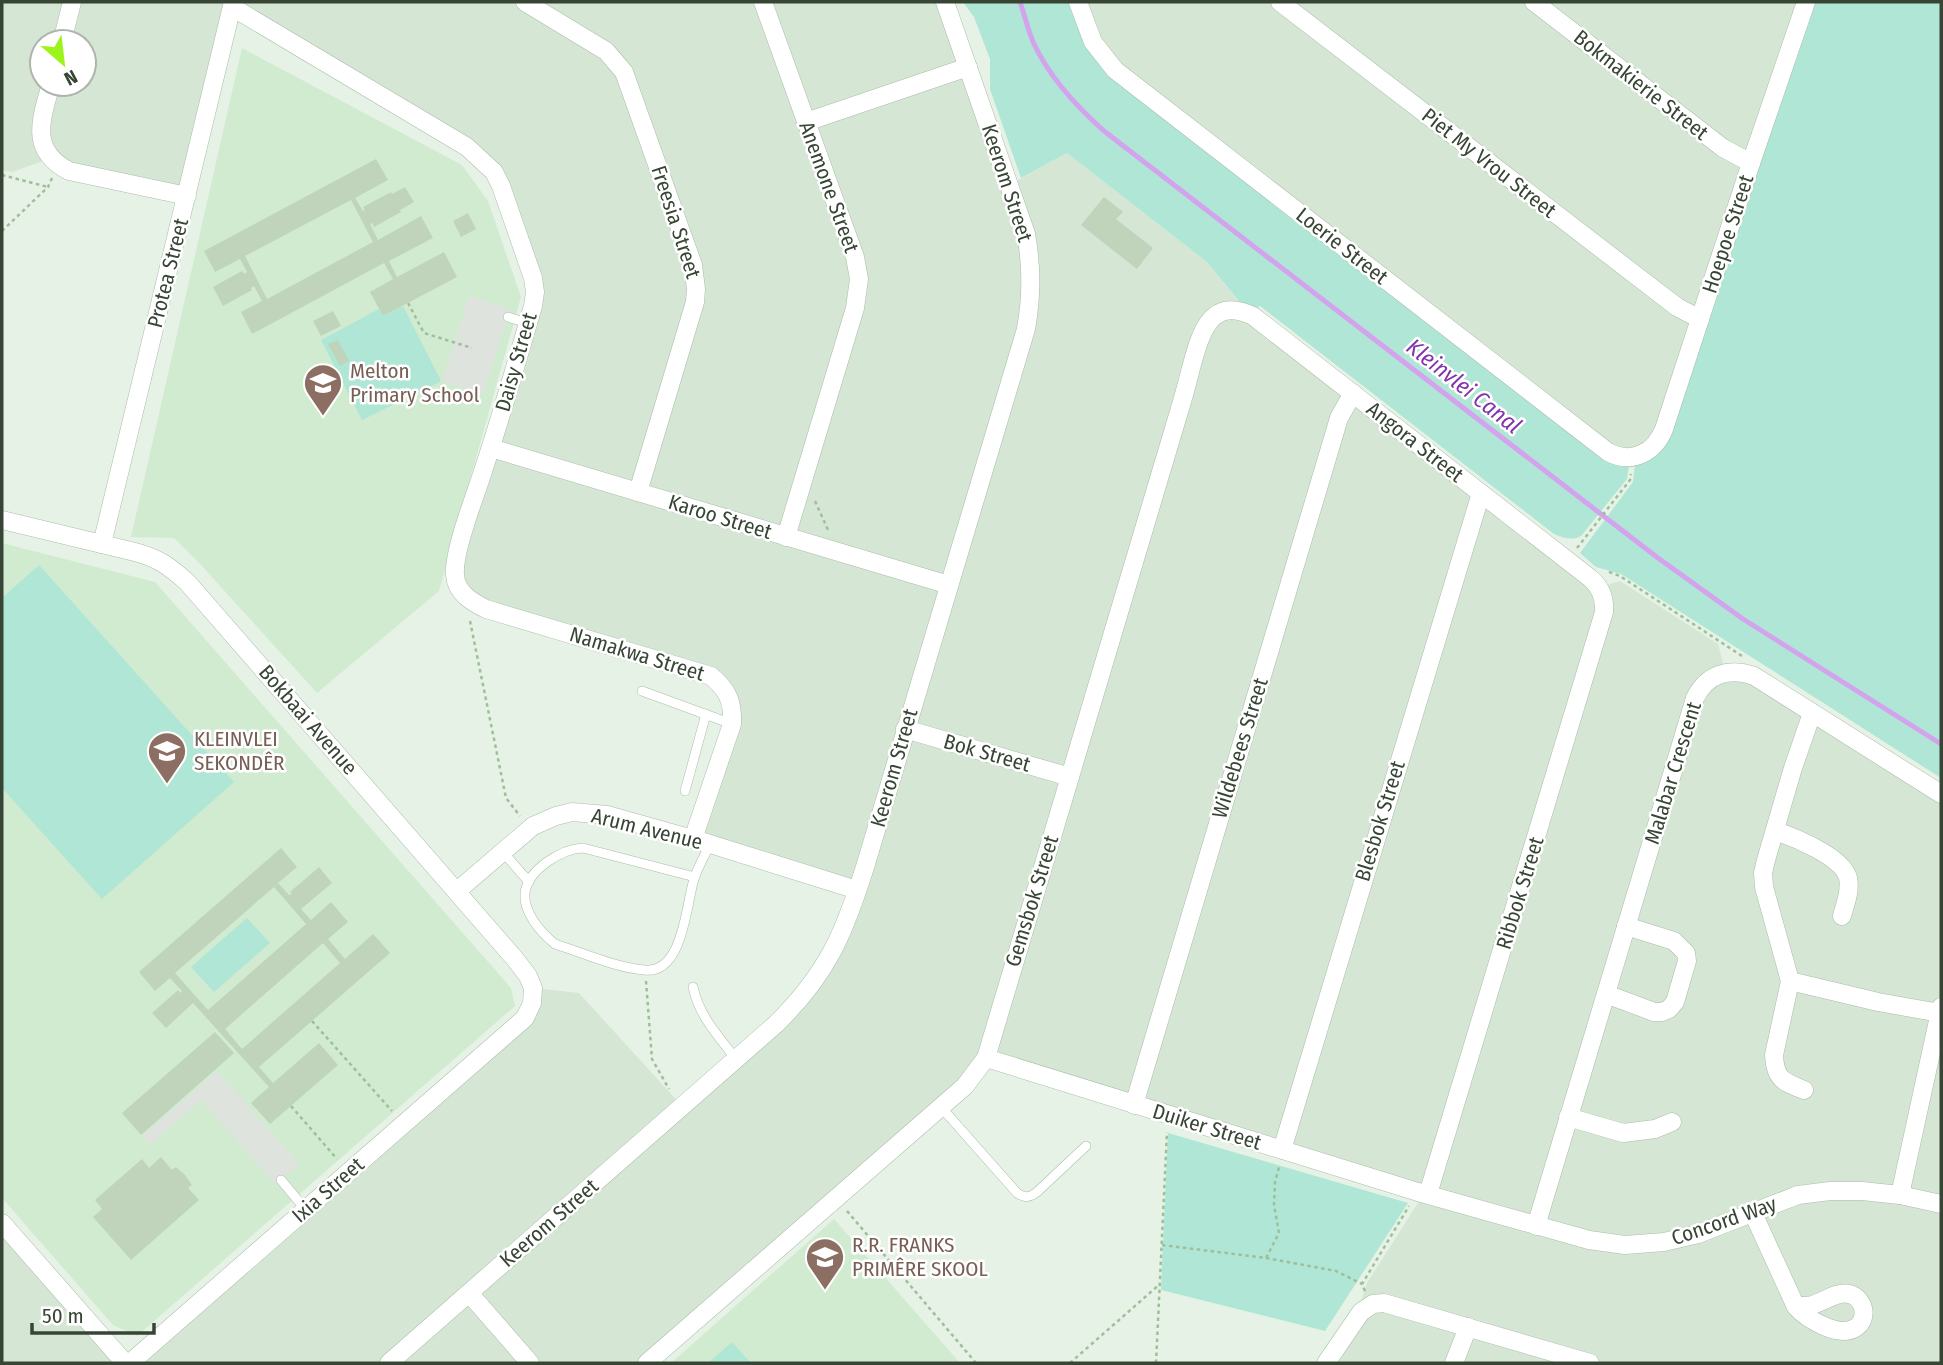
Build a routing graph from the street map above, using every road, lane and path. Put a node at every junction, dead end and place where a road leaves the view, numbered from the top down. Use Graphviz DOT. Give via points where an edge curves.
graph roads {
  1 [pos="72,2"];
  2 [pos="525,2"];
  3 [pos="763,2"];
  4 [pos="945,2"];
  5 [pos="1078,2"];
  6 [pos="1280,2"];
  7 [pos="1534,2"];
  8 [pos="1801,3"];
  9 [pos="233,5"];
  10 [pos="66,28"];
  11 [pos="968,67"];
  12 [pos="47,98"];
  13 [pos="806,122"];
  14 [pos="1751,163"];
  15 [pos="59,166"];
  16 [pos="2,174"];
  17 [pos="48,187"];
  18 [pos="187,196"];
  19 [pos="2,231"];
  20 [pos="408,303"];
  21 [pos="1220,314"];
  22 [pos="508,317"];
  23 [pos="1700,319"];
  24 [pos="527,323"];
  25 [pos="472,348"];
  26 [pos="1353,393"];
  27 [pos="491,448"];
  28 [pos="1637,456"];
  29 [pos="638,492"];
  30 [pos="1621,492"];
  31 [pos="1481,493"];
  32 [pos="2,520"];
  33 [pos="786,537"];
  34 [pos="102,544"];
  35 [pos="1573,553"];
  36 [pos="949,585"];
  37 [pos="1601,592"];
  38 [pos="470,600"];
  39 [pos="642,691"];
  40 [pos="1812,713"];
  41 [pos="706,714"];
  42 [pos="732,724"];
  43 [pos="905,729"];
  44 [pos="1070,777"];
  45 [pos="685,791"];
  46 [pos="1941,794"];
  47 [pos="529,829"];
  48 [pos="1775,831"];
  49 [pos="702,841"];
  50 [pos="503,852"];
  51 [pos="695,877"];
  52 [pos="529,882"];
  53 [pos="858,890"];
  54 [pos="457,891"];
  55 [pos="1842,916"];
  56 [pos="1626,926"];
  57 [pos="645,971"];
  58 [pos="1790,981"];
  59 [pos="693,988"];
  60 [pos="1606,995"];
  61 [pos="1941,1010"];
  62 [pos="525,1018"];
  63 [pos="312,1021"];
  64 [pos="986,1058"];
  65 [pos="736,1059"];
  66 [pos="669,1089"];
  67 [pos="1804,1090"];
  68 [pos="1134,1105"];
  69 [pos="291,1106"];
  70 [pos="941,1107"];
  71 [pos="1568,1117"];
  72 [pos="1672,1122"];
  73 [pos="404,1124"];
  74 [pos="1167,1131"];
  75 [pos="1086,1146"];
  76 [pos="1282,1150"];
  77 [pos="349,1172"];
  78 [pos="281,1180"];
  79 [pos="1423,1193"];
  80 [pos="1900,1195"];
  81 [pos="837,1199"];
  82 [pos="1941,1203"];
  83 [pos="306,1210"];
  84 [pos="1753,1213"];
  85 [pos="2,1223"];
  86 [pos="1536,1226"];
  87 [pos="1161,1245"];
  88 [pos="1266,1258"];
  89 [pos="1160,1284"];
  90 [pos="1362,1284"];
  91 [pos="469,1293"];
  92 [pos="1373,1304"];
  93 [pos="1796,1307"];
  94 [pos="1468,1327"];
  95 [pos="1559,1359"];
  96 [pos="128,1363"];
  97 [pos="389,1363"];
  98 [pos="530,1363"];
  99 [pos="647,1363"];
  100 [pos="976,1363"];
  101 [pos="1070,1363"];
  102 [pos="1156,1363"];
  103 [pos="1326,1363"];
  104 [pos="1454,1363"];
  105 [pos="1590,1363"];
  1 -- 10 [label="street"];
  2 -- 29 [label="street, Freesia Street" via="606,51 624,72 696,278 695,302"];
  3 -- 13 [label="street, Anemone Street"];
  4 -- 11 [label="street, Keerom Street"];
  5 -- 28 [label="street, Loerie Street" via="1093,42 1115,70 1608,452"];
  6 -- 23 [label="street, Piet My Vrou Street" via="1677,307"];
  7 -- 14 [label="street, Bokmakierie Street" via="1723,148"];
  8 -- 14 [label="street, Hoepoe Street"];
  9 -- 18 [label="street, Protea Street"];
  9 -- 24 [label="street, Daisy Street" via="467,148 494,172 533,278 535,292"];
  11 -- 13 [label="street"];
  11 -- 36 [label="street, Keerom Street" via="1026,234 1031,292 1026,329"];
  12 -- 15 [label="street" via="40,124 42,145"];
  13 -- 33 [label="street, Anemone Street" via="859,279 855,307"];
  14 -- 23 [label="street, Hoepoe Street"];
  15 -- 17 [label="path"];
  15 -- 18 [label="street"];
  16 -- 17 [label="path"];
  17 -- 19 [label="path"];
  18 -- 34 [label="street, Protea Street"];
  20 -- 25 [label="path" via="424,333"];
  21 -- 26 [label="street, Angora Street" via="1237,310 1254,316"];
  21 -- 44 [label="street, Gemsbok Street" via="1201,333"];
  22 -- 24 [label="lane"];
  23 -- 28 [label="street, Hoepoe Street" via="1662,436"];
  24 -- 27 [label="street, Daisy Street"];
  26 -- 31 [label="street, Angora Street"];
  26 -- 68 [label="street, Wildebees Street" via="1339,418"];
  27 -- 29 [label="street, Karoo Street"];
  27 -- 38 [label="street, Daisy Street" via="456,562 455,577"];
  29 -- 33 [label="street, Karoo Street"];
  30 -- 35 [label="path"];
  31 -- 37 [label="street, Angora Street" via="1590,578"];
  31 -- 76 [label="street, Blesbok Street"];
  32 -- 34 [label="street, Bokbaai Avenue"];
  33 -- 36 [label="street, Karoo Street"];
  34 -- 54 [label="street, Bokbaai Avenue" via="152,557 187,582"];
  36 -- 43 [label="street, Keerom Street"];
  37 -- 79 [label="street, Ribbok Street" via="1604,612"];
  38 -- 42 [label="street, Namakwa Street" via="486,609 712,676 729,695"];
  38 -- 47 [label="path" via="506,798"];
  39 -- 41 [label="lane"];
  40 -- 46 [label="street, Malabar Crescent"];
  40 -- 48 [label="street"];
  40 -- 56 [label="street, Malabar Crescent" via="1745,673 1725,672 1703,685 1695,698"];
  41 -- 42 [label="lane"];
  41 -- 45 [label="lane"];
  42 -- 49 [label="street, Namakwa Street"];
  43 -- 44 [label="street, Bok Street"];
  43 -- 53 [label="street, Keerom Street"];
  44 -- 64 [label="street, Gemsbok Street"];
  47 -- 49 [label="street, Arum Avenue" via="556,816 591,812"];
  47 -- 50 [label="street, Arum Avenue"];
  48 -- 55 [label="street" via="1808,844 1843,869 1849,886"];
  48 -- 58 [label="street" via="1763,873 1764,887"];
  49 -- 51 [label="lane"];
  49 -- 53 [label="street, Arum Avenue"];
  50 -- 52 [label="lane"];
  50 -- 54 [label="street, Arum Avenue"];
  51 -- 52 [label="lane" via="583,848 559,854"];
  51 -- 57 [label="lane" via="673,954 666,964"];
  52 -- 57 [label="lane" via="525,901 536,925 555,944"];
  53 -- 65 [label="street, Keerom Street" via="843,932 813,984"];
  54 -- 62 [label="street, Bokbaai Avenue" via="528,976 532,1003"];
  56 -- 60 [label="street, Malabar Crescent"];
  56 -- 60 [label="street" via="1674,942 1686,953 1687,961 1675,1002 1662,1012"];
  57 -- 66 [label="path" via="652,1059"];
  58 -- 61 [label="street" via="1878,1002"];
  58 -- 67 [label="street" via="1774,1067 1784,1083"];
  59 -- 65 [label="lane" via="702,1013"];
  60 -- 71 [label="street, Malabar Crescent"];
  61 -- 80 [label="street"];
  62 -- 73 [label="street, Ixia Street"];
  63 -- 73 [label="path"];
  64 -- 68 [label="street, Duiker Street"];
  64 -- 70 [label="street, Gemsbok Street"];
  65 -- 91 [label="street, Keerom Street"];
  68 -- 76 [label="street, Duiker Street"];
  69 -- 77 [label="path"];
  70 -- 75 [label="lane" via="1024,1197 1031,1197"];
  70 -- 81 [label="street, Gemsbok Street"];
  71 -- 72 [label="street" via="1623,1133"];
  71 -- 86 [label="street, Malabar Crescent"];
  73 -- 77 [label="street, Ixia Street"];
  74 -- 87 [label="path"];
  76 -- 79 [label="street, Duiker Street"];
  76 -- 88 [label="path" via="1275,1182 1279,1233"];
  77 -- 83 [label="street, Ixia Street"];
  78 -- 83 [label="lane"];
  79 -- 86 [label="street, Concord Way"];
  79 -- 90 [label="path"];
  80 -- 82 [label="street, Concord Way"];
  80 -- 84 [label="street, Concord Way" via="1830,1191 1798,1195"];
  81 -- 99 [label="street, Gemsbok Street"];
  81 -- 100 [label="path"];
  83 -- 96 [label="street, Ixia Street"];
  84 -- 86 [label="street, Concord Way" via="1698,1234 1625,1245"];
  84 -- 93 [label="street"];
  85 -- 96 [label="street"];
  87 -- 88 [label="path"];
  87 -- 89 [label="path"];
  88 -- 90 [label="path" via="1336,1271"];
  89 -- 101 [label="path"];
  89 -- 102 [label="path"];
  90 -- 92 [label="path"];
  91 -- 97 [label="street, Keerom Street"];
  91 -- 98 [label="street"];
  92 -- 94 [label="street" via="1390,1304"];
  92 -- 103 [label="street" via="1361,1312"];
  94 -- 95 [label="street"];
  94 -- 104 [label="street"];
  95 -- 105 [label="street"];
}
